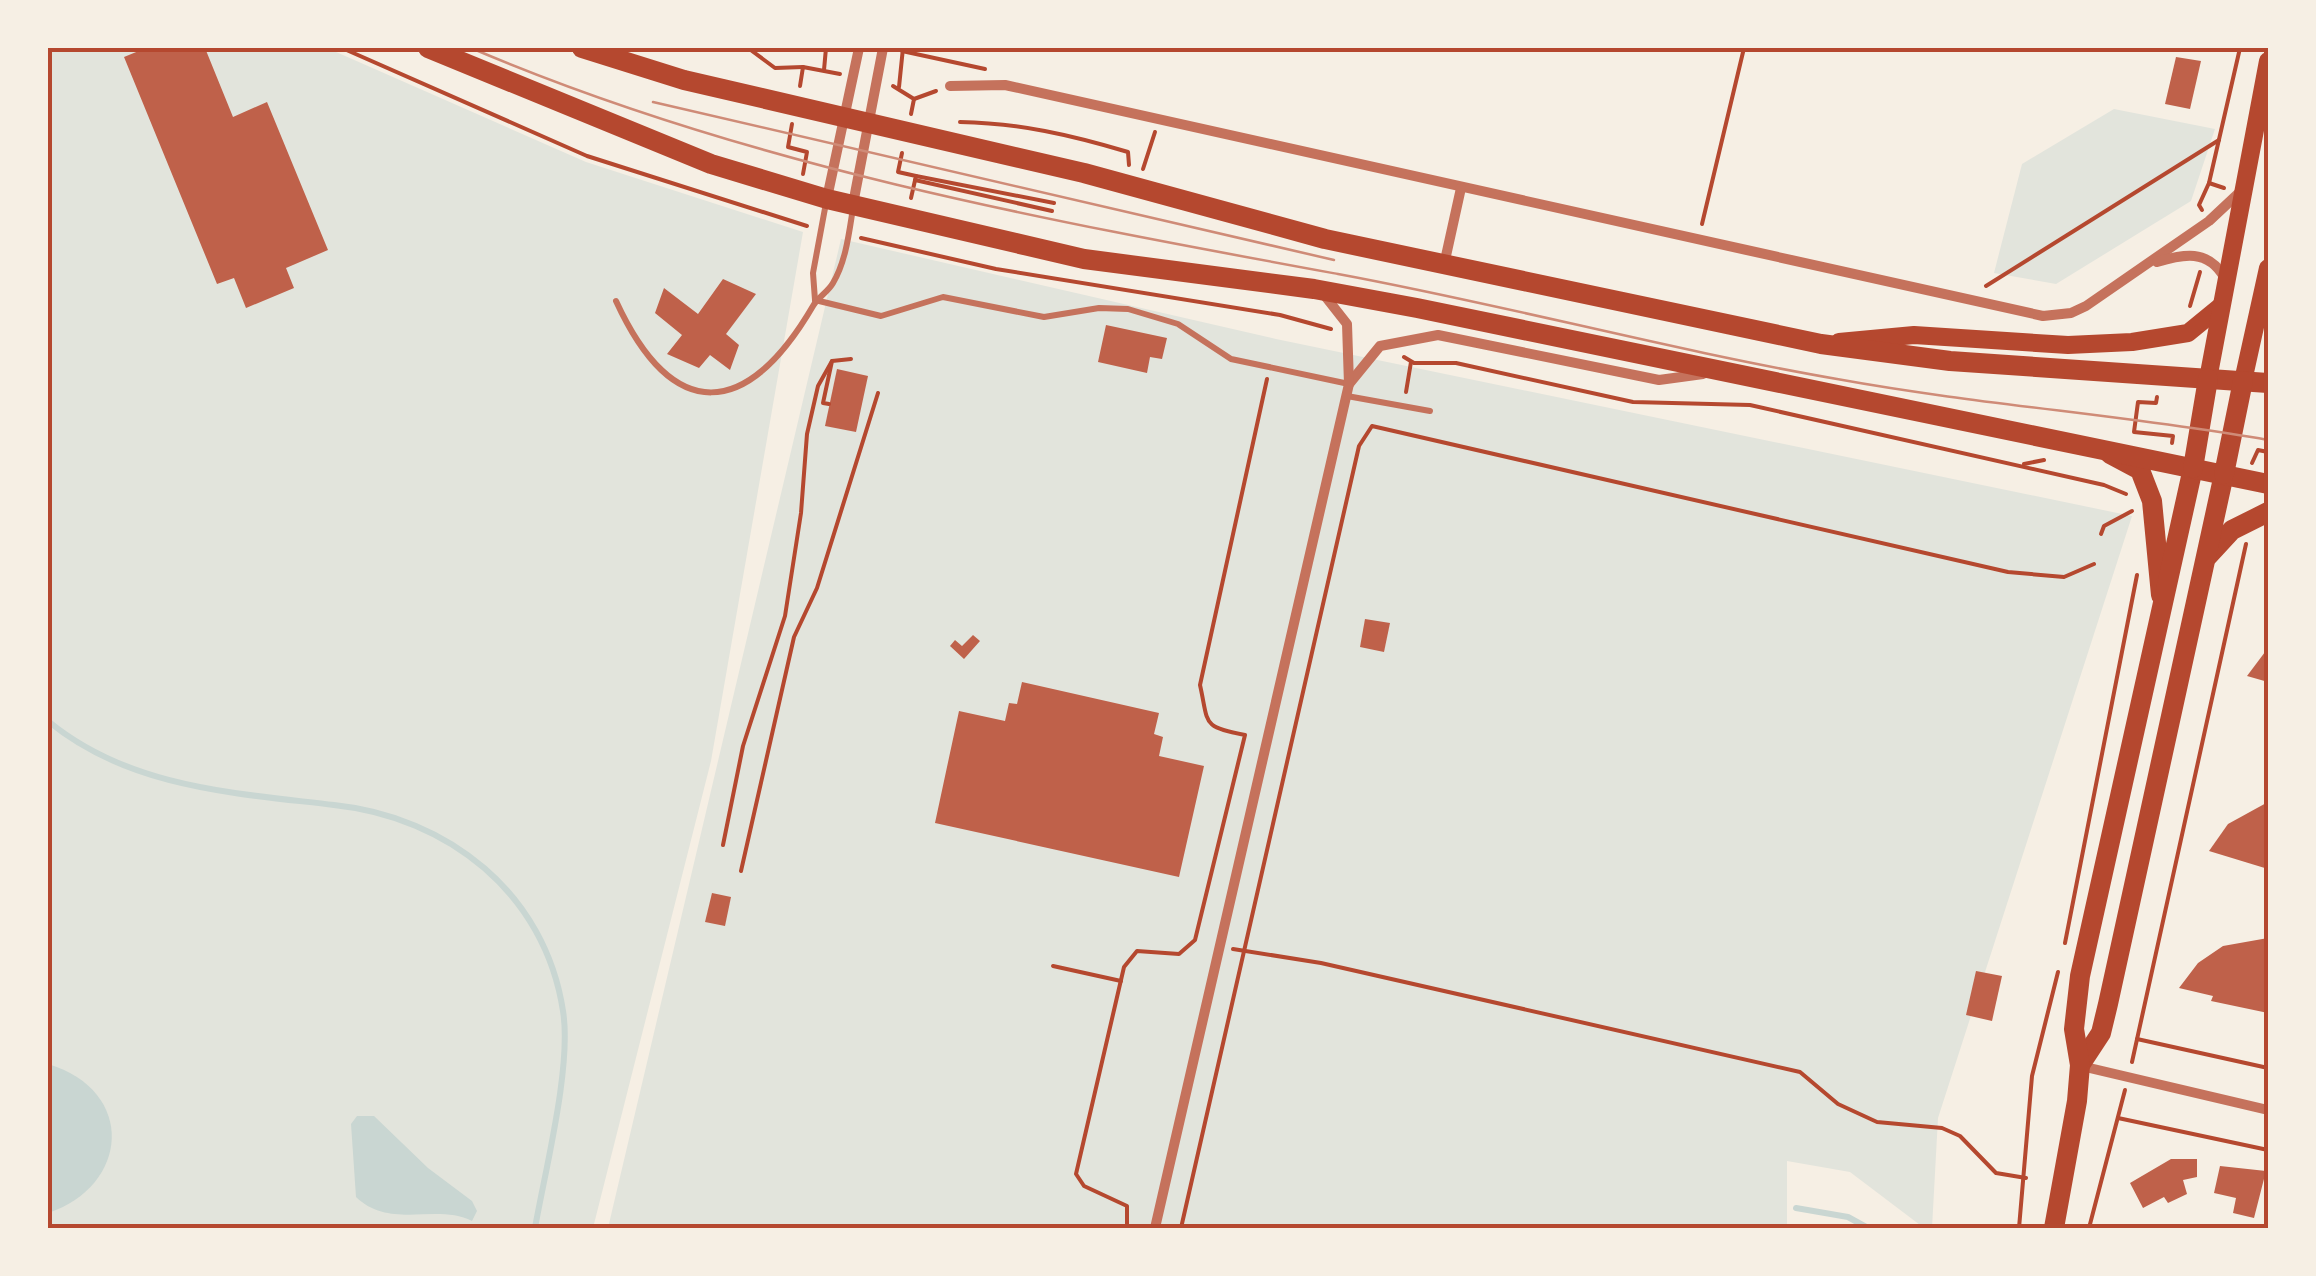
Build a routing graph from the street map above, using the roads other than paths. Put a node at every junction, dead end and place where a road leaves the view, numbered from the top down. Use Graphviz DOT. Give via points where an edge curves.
graph roads {
  1 [pos="428,48"];
  2 [pos="582,48"];
  3 [pos="860,48"];
  4 [pos="883,48"];
  5 [pos="2268,61"];
  6 [pos="950,86"];
  7 [pos="843,119"];
  8 [pos="869,124"];
  9 [pos="1461,188"];
  10 [pos="2244,188"];
  11 [pos="827,199"];
  12 [pos="853,206"];
  13 [pos="1444,265"];
  14 [pos="2146,266"];
  15 [pos="2268,268"];
  16 [pos="2226,280"];
  17 [pos="1314,289"];
  18 [pos="815,300"];
  19 [pos="616,301"];
  20 [pos="2222,306"];
  21 [pos="1821,344"];
  22 [pos="1714,372"];
  23 [pos="2208,378"];
  24 [pos="2243,382"];
  25 [pos="2268,383"];
  26 [pos="1348,390"];
  27 [pos="1430,411"];
  28 [pos="2098,449"];
  29 [pos="2193,468"];
  30 [pos="2224,474"];
  31 [pos="2268,484"];
  32 [pos="2268,512"];
  33 [pos="2204,561"];
  34 [pos="2162,622"];
  35 [pos="2080,1066"];
  36 [pos="2268,1110"];
  37 [pos="1156,1228"];
  38 [pos="2054,1228"];
  1 -- 11 [label="main road" via="711,164"];
  2 -- 7 [label="main road"];
  3 -- 7 [label="street"];
  4 -- 8 [label="street"];
  5 -- 10 [label="main road"];
  6 -- 9 [label="street" via="1005,86"];
  7 -- 8 [label="main road"];
  7 -- 11 [label="street"];
  8 -- 12 [label="street"];
  8 -- 13 [label="main road"];
  9 -- 13 [label="street"];
  9 -- 14 [label="street" via="2025,314 2071,313"];
  10 -- 14 [label="street"];
  10 -- 16 [label="main road"];
  11 -- 12 [label="main road"];
  11 -- 18 [label="lane" via="813,274"];
  12 -- 17 [label="main road" via="1084,258"];
  12 -- 18 [label="lane" via="842,262"];
  13 -- 21 [label="main road"];
  14 -- 16 [label="street" via="2186,254 2204,258"];
  15 -- 24 [label="main road"];
  16 -- 20 [label="main road"];
  17 -- 22 [label="main road"];
  17 -- 26 [label="street" via="1345,316"];
  18 -- 19 [label="lane" via="768,370 747,383 710,391 663,375"];
  18 -- 26 [label="lane" via="881,316 943,297 1044,317 1128,310 1178,324 1226,357"];
  20 -- 21 [label="main road" via="2188,333 2132,342 2068,345 1914,335"];
  20 -- 23 [label="main road"];
  21 -- 23 [label="main road" via="1950,361"];
  22 -- 26 [label="street" via="1659,380 1453,336 1377,349"];
  22 -- 28 [label="main road"];
  23 -- 24 [label="main road"];
  23 -- 29 [label="main road"];
  24 -- 25 [label="main road"];
  24 -- 30 [label="main road"];
  26 -- 27 [label="lane"];
  26 -- 37 [label="street"];
  28 -- 29 [label="main road"];
  28 -- 34 [label="main road" via="2140,470 2152,501"];
  29 -- 30 [label="main road"];
  29 -- 34 [label="main road"];
  30 -- 31 [label="main road"];
  30 -- 33 [label="main road"];
  32 -- 33 [label="main road" via="2232,530"];
  33 -- 35 [label="main road" via="2101,1032"];
  34 -- 35 [label="main road" via="2080,976 2074,1029"];
  35 -- 36 [label="street"];
  35 -- 38 [label="main road"];
}
